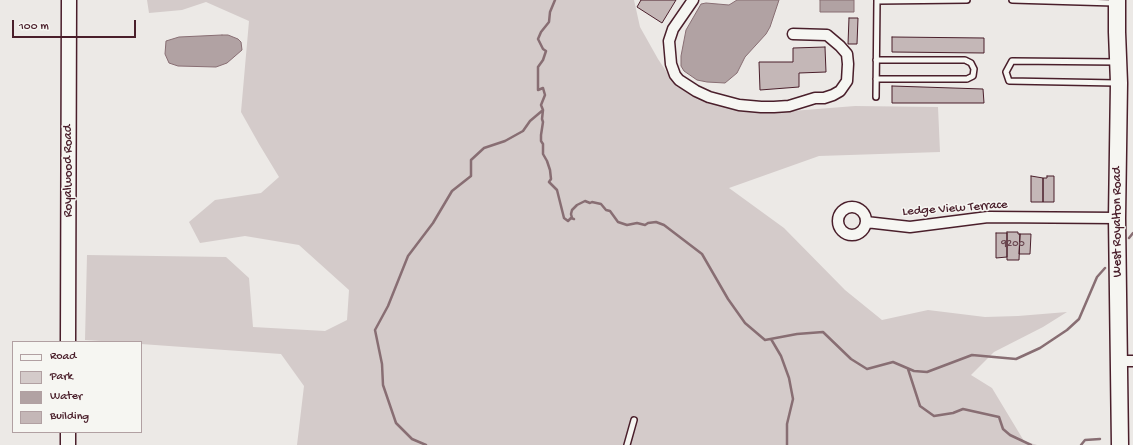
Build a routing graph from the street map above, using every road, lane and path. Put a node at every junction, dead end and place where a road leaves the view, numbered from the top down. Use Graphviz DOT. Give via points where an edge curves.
graph roads {
  1 [pos="69,0"];
  2 [pos="693,0"];
  3 [pos="877,0"];
  4 [pos="967,0"];
  5 [pos="1012,0"];
  6 [pos="1117,2"];
  7 [pos="793,34"];
  8 [pos="876,60"];
  9 [pos="1118,62"];
  10 [pos="876,79"];
  11 [pos="1119,83"];
  12 [pos="876,97"];
  13 [pos="1117,218"];
  14 [pos="866,222"];
  15 [pos="68,341"];
  16 [pos="1126,361"];
  17 [pos="634,420"];
  18 [pos="68,433"];
  19 [pos="68,445"];
  20 [pos="627,445"];
  21 [pos="1120,445"];
  1 -- 15 [label="street, Royalwood Road"];
  2 -- 7 [label="street" via="673,29 669,41 671,64 679,80 710,97 739,104 774,107 824,98 840,91 847,81 847,54 827,35"];
  3 -- 4 [label="lane"];
  3 -- 8 [label="lane"];
  5 -- 6 [label="lane"];
  6 -- 9 [label="main road, West Royalton Road"];
  8 -- 10 [label="lane"];
  8 -- 10 [label="lane" via="964,60 971,63 974,69 972,76 967,79"];
  9 -- 11 [label="main road, West Royalton Road"];
  9 -- 11 [label="lane" via="1012,62 1006,72 1009,81"];
  10 -- 12 [label="lane"];
  11 -- 13 [label="main road, West Royalton Road"];
  13 -- 14 [label="street, Ledge View Terrace" via="993,217 910,227"];
  13 -- 16 [label="main road, West Royalton Road"];
  16 -- 21 [label="main road, West Royalton Road"];
  17 -- 20 [label="lane"];
  18 -- 19 [label="street"];
}
